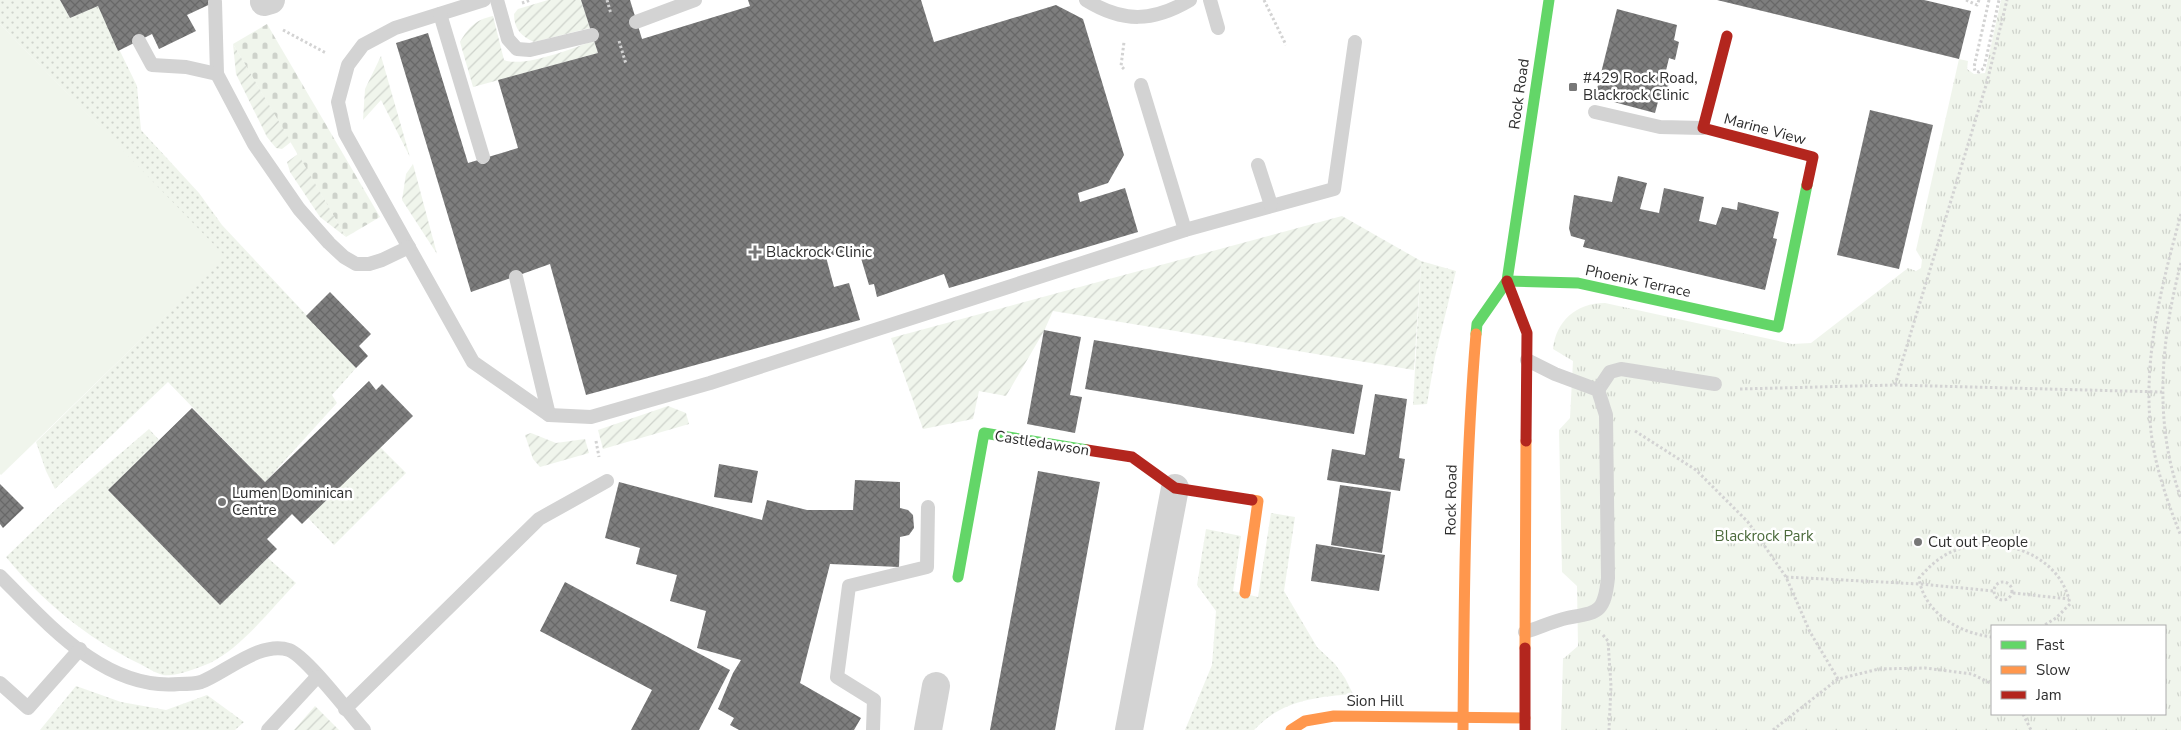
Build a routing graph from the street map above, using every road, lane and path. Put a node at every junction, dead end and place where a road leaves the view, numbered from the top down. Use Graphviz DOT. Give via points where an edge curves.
graph roads {
  1 [pos="484,0"];
  2 [pos="497,0"];
  3 [pos="607,0"];
  4 [pos="695,0"];
  5 [pos="1086,0"];
  6 [pos="1190,0"];
  7 [pos="1210,0"];
  8 [pos="1264,0"];
  9 [pos="1549,0"];
  10 [pos="1966,0"];
  11 [pos="1979,0"];
  12 [pos="1989,0"];
  13 [pos="1999,0"];
  14 [pos="2007,0"];
  15 [pos="215,2"];
  16 [pos="609,7"];
  17 [pos="440,14"];
  18 [pos="1127,18"];
  19 [pos="636,22"];
  20 [pos="1218,28"];
  21 [pos="592,35"];
  22 [pos="1727,36"];
  23 [pos="138,41"];
  24 [pos="1356,42"];
  25 [pos="1286,45"];
  26 [pos="217,74"];
  27 [pos="1141,85"];
  28 [pos="1595,112"];
  29 [pos="1703,128"];
  30 [pos="483,157"];
  31 [pos="1258,165"];
  32 [pos="1271,205"];
  33 [pos="2181,214"];
  34 [pos="1185,230"];
  35 [pos="408,247"];
  36 [pos="2181,264"];
  37 [pos="516,277"];
  38 [pos="1507,281"];
  39 [pos="1761,323"];
  40 [pos="1527,360"];
  41 [pos="1714,384"];
  42 [pos="1895,386"];
  43 [pos="1598,390"];
  44 [pos="2162,392"];
  45 [pos="2150,393"];
  46 [pos="549,415"];
  47 [pos="1635,431"];
  48 [pos="607,481"];
  49 [pos="1175,488"];
  50 [pos="2181,498"];
  51 [pos="928,507"];
  52 [pos="2181,536"];
  53 [pos="0,576"];
  54 [pos="958,577"];
  55 [pos="1786,577"];
  56 [pos="1920,584"];
  57 [pos="1994,591"];
  58 [pos="2013,593"];
  59 [pos="1245,594"];
  60 [pos="2069,599"];
  61 [pos="1587,616"];
  62 [pos="2045,625"];
  63 [pos="1526,632"];
  64 [pos="1991,637"];
  65 [pos="80,649"];
  66 [pos="317,677"];
  67 [pos="1838,679"];
  68 [pos="0,683"];
  69 [pos="1991,684"];
  70 [pos="936,686"];
  71 [pos="345,709"];
  72 [pos="2024,715"];
  73 [pos="1464,717"];
  74 [pos="1525,724"];
  75 [pos="268,730"];
  76 [pos="364,730"];
  77 [pos="873,730"];
  78 [pos="928,730"];
  79 [pos="1129,730"];
  80 [pos="1291,730"];
  81 [pos="1463,730"];
  82 [pos="1608,730"];
  83 [pos="1773,730"];
  84 [pos="2031,730"];
  1 -- 17 [label="lane"];
  2 -- 21 [label="lane" via="508,39 517,49 530,50"];
  3 -- 16 [label="path"];
  4 -- 19 [label="lane"];
  5 -- 18 [label="lane"];
  6 -- 18 [label="lane" via="1156,16"];
  7 -- 20 [label="lane"];
  8 -- 25 [label="path"];
  9 -- 38 [label="street, Rock Road"];
  10 -- 11 [label="path" via="1978,5"];
  12 -- 13 [label="path" via="1974,67 1979,72 1984,68"];
  14 -- 42 [label="path" via="1987,82"];
  15 -- 26 [label="lane"];
  17 -- 30 [label="lane"];
  17 -- 35 [label="lane" via="395,28 364,45 348,65 338,102 346,133"];
  18 -- 27 [label="path" via="1121,66"];
  22 -- 29 [label="street, Marine View"];
  23 -- 26 [label="lane" via="152,65 186,67"];
  24 -- 32 [label="lane" via="1334,188"];
  26 -- 35 [label="lane" via="268,166 300,209 344,257 356,264 369,264"];
  27 -- 34 [label="lane"];
  28 -- 29 [label="lane" via="1660,127"];
  29 -- 39 [label="street, Marine View" via="1813,157 1778,327"];
  31 -- 32 [label="lane"];
  32 -- 34 [label="lane"];
  33 -- 45 [label="path" via="2161,289"];
  34 -- 46 [label="lane" via="710,383 591,417"];
  35 -- 46 [label="lane" via="473,362"];
  36 -- 44 [label="path" via="2173,291"];
  37 -- 46 [label="lane"];
  38 -- 39 [label="street, Phoenix Terrace" via="1578,283"];
  38 -- 40 [label="street, Rock Road" via="1527,333"];
  38 -- 73 [label="street, Rock Road" via="1477,324 1465,507"];
  40 -- 43 [label="lane"];
  40 -- 63 [label="street, Rock Road"];
  41 -- 42 [label="path" via="1731,389"];
  41 -- 43 [label="lane" via="1621,369 1610,372"];
  42 -- 45 [label="path"];
  43 -- 61 [label="lane" via="1606,415 1608,578 1606,598 1597,611"];
  44 -- 45 [label="path"];
  44 -- 50 [label="path" via="2168,453"];
  45 -- 52 [label="path" via="2155,454"];
  47 -- 55 [label="path" via="1703,477 1748,522"];
  48 -- 71 [label="lane" via="539,519"];
  49 -- 54 [label="street, Castledawson" via="1132,457 984,433"];
  49 -- 59 [label="street, Castledawson" via="1258,501"];
  49 -- 79 [label="street"];
  51 -- 77 [label="lane" via="927,567 848,586 837,677 874,700"];
  53 -- 65 [label="lane" via="47,624"];
  55 -- 56 [label="path"];
  55 -- 67 [label="path" via="1810,632"];
  56 -- 57 [label="path"];
  56 -- 60 [label="path" via="1919,578 1932,564 1948,554 1984,544 2003,545 2023,550 2041,560 2056,574 2068,591"];
  56 -- 64 [label="path" via="1920,591 1945,619 1978,636"];
  57 -- 58 [label="path" via="2002,601"];
  57 -- 58 [label="path" via="1995,586 2004,582 2009,583"];
  58 -- 60 [label="path"];
  60 -- 62 [label="path" via="2070,604"];
  61 -- 63 [label="lane" via="1565,618"];
  61 -- 82 [label="path" via="1608,641 1611,686"];
  63 -- 74 [label="street, Rock Road"];
  65 -- 66 [label="lane" via="111,672 157,686 200,682 229,665 278,648 289,650"];
  65 -- 68 [label="lane" via="28,708"];
  66 -- 71 [label="lane"];
  66 -- 75 [label="lane"];
  67 -- 69 [label="path" via="1879,669 1925,668 1972,674"];
  67 -- 83 [label="path"];
  70 -- 78 [label="street"];
  71 -- 76 [label="lane"];
  72 -- 84 [label="path"];
  73 -- 74 [label="street, Sion Hill"];
  73 -- 80 [label="street, Sion Hill" via="1312,717"];
  73 -- 81 [label="street, Rock Road"];
}
